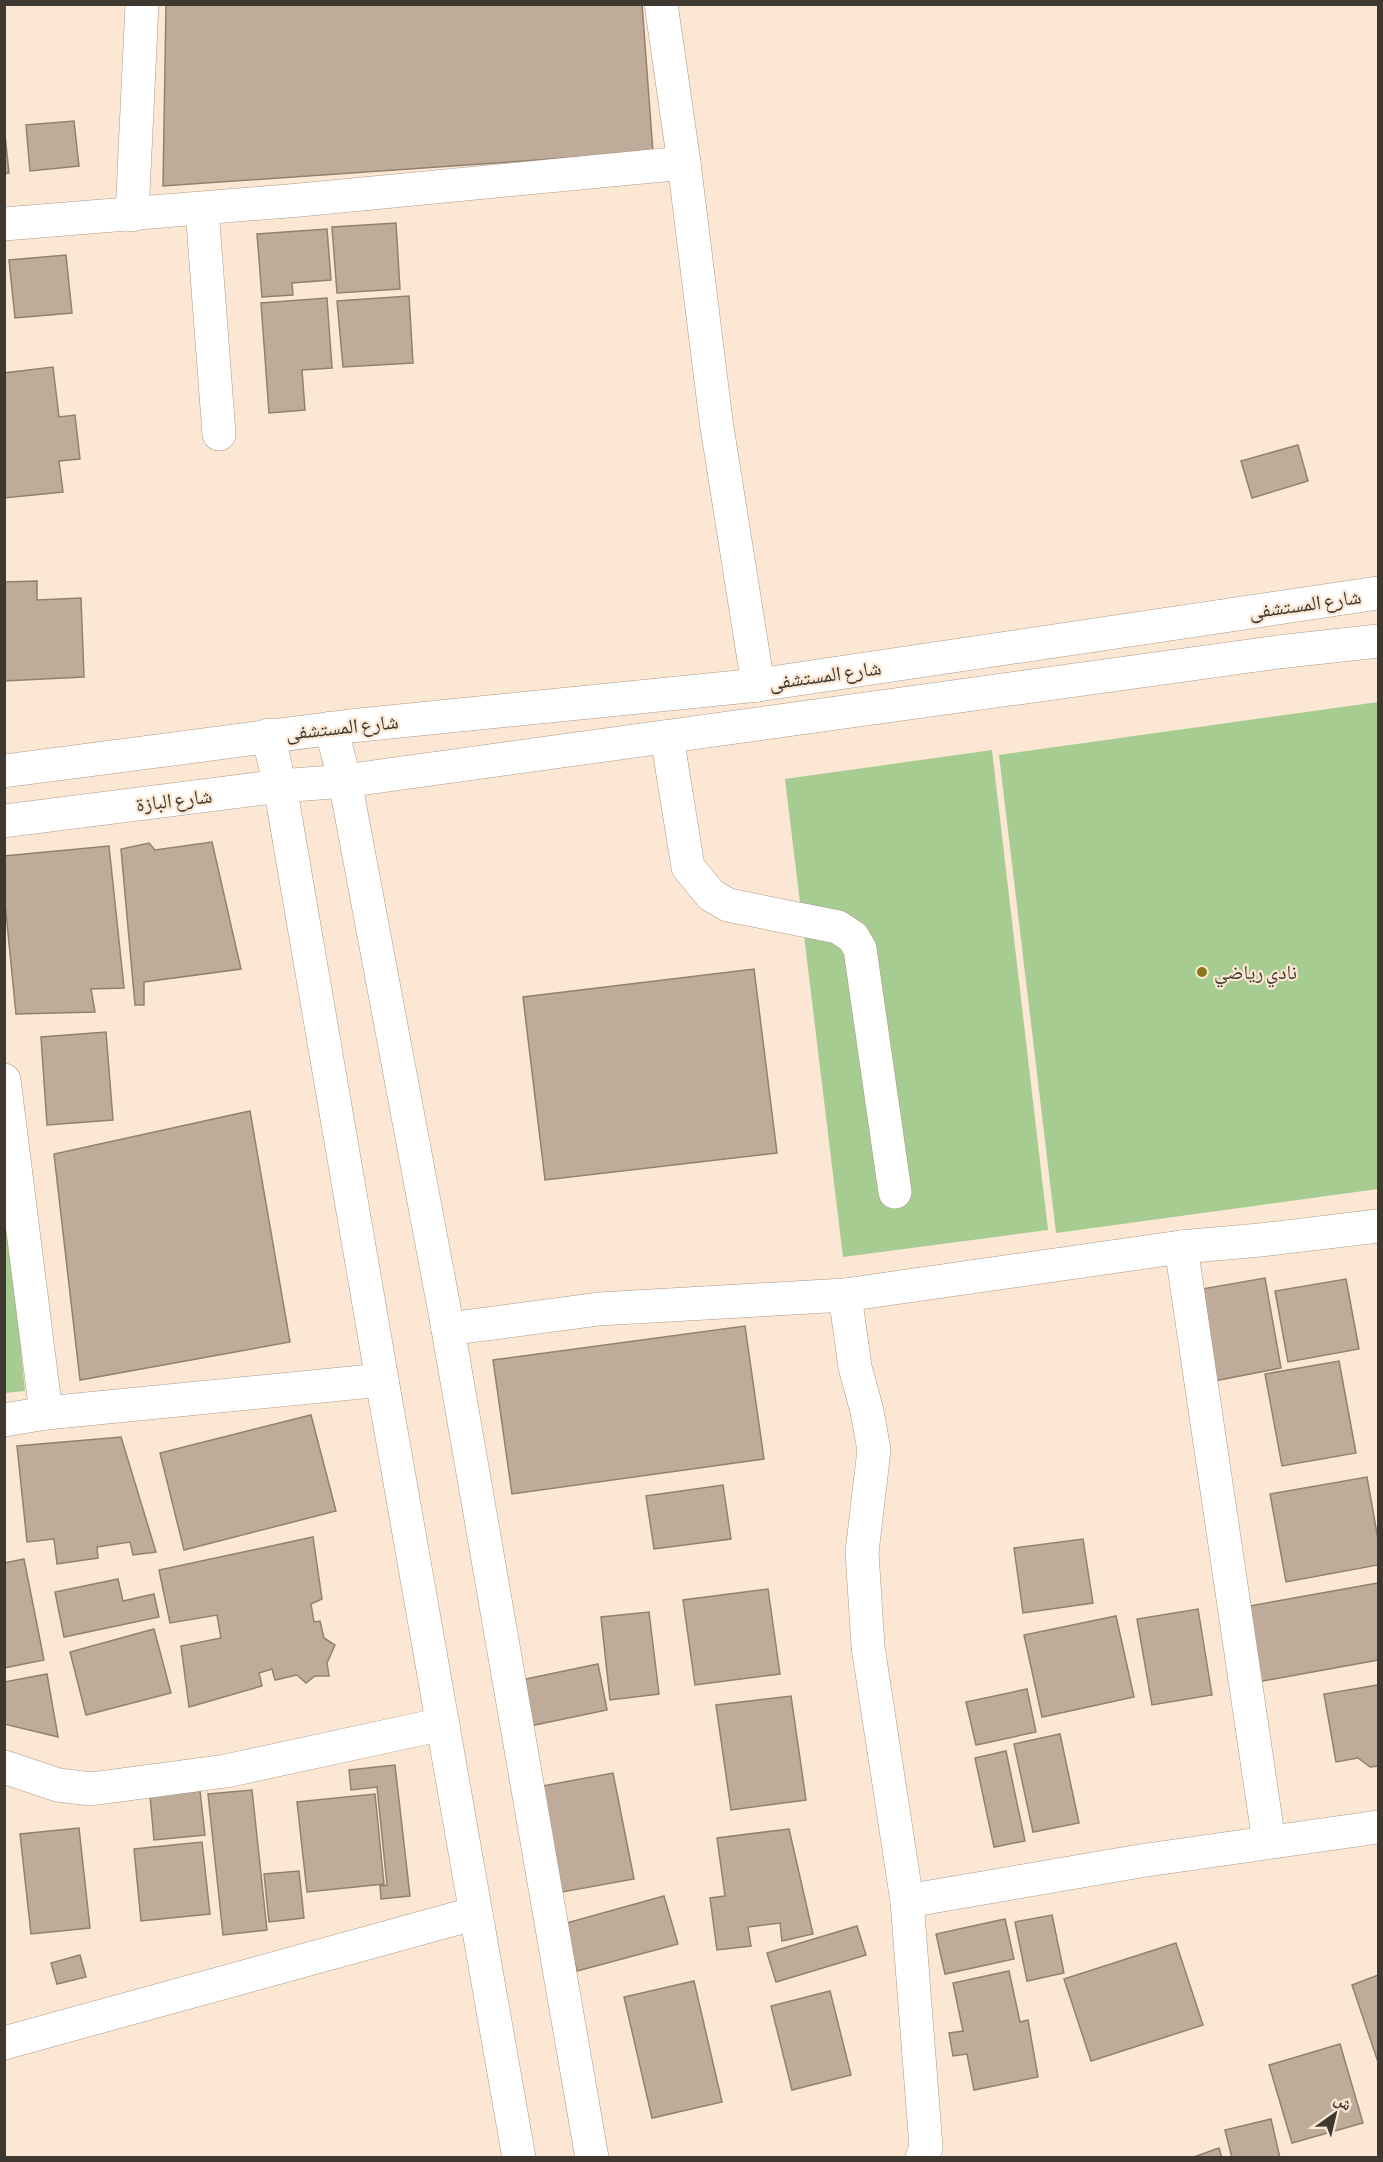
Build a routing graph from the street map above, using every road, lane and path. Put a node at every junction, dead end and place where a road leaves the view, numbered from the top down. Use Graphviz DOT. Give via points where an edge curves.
graph roads {
  1 [pos="142,4"];
  2 [pos="661,4"];
  3 [pos="684,163"];
  4 [pos="202,209"];
  5 [pos="132,215"];
  6 [pos="4,224"];
  7 [pos="219,434"];
  8 [pos="1378,593"];
  9 [pos="1378,641"];
  10 [pos="758,685"];
  11 [pos="331,728"];
  12 [pos="268,735"];
  13 [pos="667,737"];
  14 [pos="4,771"];
  15 [pos="345,782"];
  16 [pos="280,786"];
  17 [pos="4,821"];
  18 [pos="4,1080"];
  19 [pos="9,1146"];
  20 [pos="895,1192"];
  21 [pos="1378,1226"];
  22 [pos="1181,1246"];
  23 [pos="845,1295"];
  24 [pos="448,1329"];
  25 [pos="382,1380"];
  26 [pos="46,1413"];
  27 [pos="4,1420"];
  28 [pos="443,1724"];
  29 [pos="4,1767"];
  30 [pos="1378,1827"];
  31 [pos="1269,1842"];
  32 [pos="907,1901"];
  33 [pos="476,1913"];
  34 [pos="4,2043"];
  35 [pos="519,2157"];
  36 [pos="592,2157"];
  37 [pos="922,2157"];
  1 -- 5 [label="street"];
  2 -- 3 [label="street"];
  3 -- 4 [label="street"];
  3 -- 10 [label="street" via="716,420"];
  4 -- 5 [label="street"];
  4 -- 7 [label="street"];
  5 -- 6 [label="street"];
  8 -- 10 [label="street, شارع المستشفى"];
  9 -- 13 [label="street, شارع المستشفى"];
  10 -- 11 [label="street, شارع المستشفى"];
  11 -- 12 [label="street, شارع المستشفى"];
  11 -- 15 [label="street"];
  12 -- 14 [label="street"];
  12 -- 16 [label="street"];
  13 -- 15 [label="street, شارع المستشفى"];
  13 -- 20 [label="street" via="688,867 711,895 728,905 838,927 853,937 860,949"];
  15 -- 16 [label="street, شارع البازة"];
  15 -- 24 [label="street"];
  16 -- 17 [label="street, شارع البازة"];
  16 -- 25 [label="street"];
  18 -- 19 [label="street"];
  19 -- 26 [label="street"];
  21 -- 22 [label="street"];
  22 -- 23 [label="street"];
  22 -- 31 [label="street"];
  23 -- 24 [label="street" via="599,1309"];
  23 -- 32 [label="street" via="855,1367 874,1450 862,1552 868,1647"];
  24 -- 36 [label="street"];
  25 -- 26 [label="street"];
  25 -- 28 [label="street"];
  26 -- 27 [label="street"];
  28 -- 29 [label="street" via="226,1771 91,1788 58,1785"];
  28 -- 33 [label="street"];
  30 -- 31 [label="street"];
  31 -- 32 [label="street"];
  32 -- 37 [label="street" via="926,2146"];
  33 -- 34 [label="street"];
  33 -- 35 [label="street"];
}
